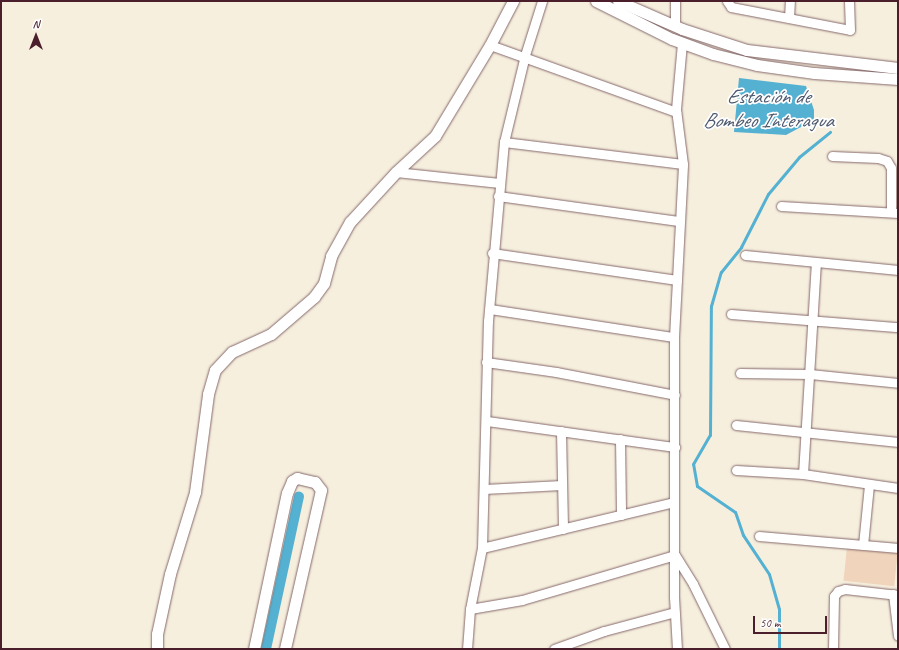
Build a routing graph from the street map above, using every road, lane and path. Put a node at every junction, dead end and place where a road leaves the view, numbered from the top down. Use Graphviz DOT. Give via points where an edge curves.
graph roads {
  1 [pos="513,1"];
  2 [pos="542,1"];
  3 [pos="596,1"];
  4 [pos="619,1"];
  5 [pos="675,1"];
  6 [pos="727,1"];
  7 [pos="790,1"];
  8 [pos="849,1"];
  9 [pos="789,18"];
  10 [pos="675,26"];
  11 [pos="682,43"];
  12 [pos="490,45"];
  13 [pos="525,55"];
  14 [pos="898,68"];
  15 [pos="898,79"];
  16 [pos="676,112"];
  17 [pos="504,142"];
  18 [pos="832,156"];
  19 [pos="683,164"];
  20 [pos="396,172"];
  21 [pos="499,183"];
  22 [pos="498,196"];
  23 [pos="781,206"];
  24 [pos="895,212"];
  25 [pos="678,221"];
  26 [pos="492,253"];
  27 [pos="745,255"];
  28 [pos="816,263"];
  29 [pos="898,270"];
  30 [pos="677,280"];
  31 [pos="490,309"];
  32 [pos="731,314"];
  33 [pos="812,321"];
  34 [pos="898,327"];
  35 [pos="674,337"];
  36 [pos="486,362"];
  37 [pos="740,373"];
  38 [pos="810,374"];
  39 [pos="898,383"];
  40 [pos="674,395"];
  41 [pos="487,421"];
  42 [pos="736,425"];
  43 [pos="561,430"];
  44 [pos="806,433"];
  45 [pos="620,439"];
  46 [pos="898,442"];
  47 [pos="675,448"];
  48 [pos="736,470"];
  49 [pos="803,474"];
  50 [pos="562,485"];
  51 [pos="869,485"];
  52 [pos="898,488"];
  53 [pos="484,489"];
  54 [pos="674,502"];
  55 [pos="621,515"];
  56 [pos="564,529"];
  57 [pos="759,536"];
  58 [pos="863,545"];
  59 [pos="482,548"];
  60 [pos="898,548"];
  61 [pos="674,555"];
  62 [pos="895,594"];
  63 [pos="470,609"];
  64 [pos="675,612"];
  65 [pos="898,636"];
  66 [pos="157,649"];
  67 [pos="254,649"];
  68 [pos="285,649"];
  69 [pos="467,649"];
  70 [pos="554,649"];
  71 [pos="676,649"];
  72 [pos="725,649"];
  73 [pos="833,649"];
  1 -- 12 [label="street"];
  2 -- 13 [label="street"];
  3 -- 11 [label="street"];
  4 -- 10 [label="street"];
  5 -- 10 [label="street"];
  6 -- 9 [label="street" via="731,7"];
  7 -- 9 [label="street"];
  8 -- 9 [label="street" via="850,30"];
  10 -- 14 [label="street" via="747,50"];
  11 -- 15 [label="street" via="757,65 814,73"];
  11 -- 16 [label="street"];
  12 -- 13 [label="street"];
  12 -- 20 [label="street" via="435,136"];
  13 -- 16 [label="street" via="586,82"];
  13 -- 17 [label="street"];
  16 -- 19 [label="street"];
  17 -- 19 [label="street"];
  17 -- 21 [label="street"];
  18 -- 24 [label="street" via="878,158 887,161 891,168"];
  19 -- 25 [label="street"];
  20 -- 21 [label="street"];
  20 -- 66 [label="street" via="350,222 331,256 324,282 314,297 271,334 232,352 215,370 208,394 195,492 170,574 157,634"];
  21 -- 22 [label="street"];
  22 -- 25 [label="street"];
  22 -- 26 [label="street"];
  23 -- 24 [label="street"];
  25 -- 30 [label="street"];
  26 -- 30 [label="street"];
  26 -- 31 [label="street"];
  27 -- 28 [label="street"];
  28 -- 29 [label="street"];
  28 -- 33 [label="street"];
  30 -- 35 [label="street"];
  31 -- 35 [label="street"];
  31 -- 36 [label="street"];
  32 -- 33 [label="street"];
  33 -- 34 [label="street"];
  33 -- 38 [label="street"];
  35 -- 40 [label="street"];
  36 -- 40 [label="street" via="556,372"];
  36 -- 41 [label="street"];
  37 -- 38 [label="street"];
  38 -- 39 [label="street"];
  38 -- 44 [label="street"];
  40 -- 47 [label="street"];
  41 -- 43 [label="street"];
  41 -- 53 [label="street"];
  42 -- 44 [label="street"];
  43 -- 45 [label="street"];
  43 -- 50 [label="street"];
  44 -- 46 [label="street"];
  44 -- 49 [label="street"];
  45 -- 47 [label="street"];
  45 -- 55 [label="street"];
  47 -- 54 [label="street"];
  48 -- 49 [label="street"];
  49 -- 51 [label="street"];
  50 -- 53 [label="street"];
  50 -- 56 [label="street"];
  51 -- 52 [label="street"];
  51 -- 58 [label="street"];
  53 -- 59 [label="street"];
  54 -- 55 [label="street"];
  54 -- 61 [label="street"];
  55 -- 56 [label="street"];
  56 -- 59 [label="street"];
  57 -- 58 [label="street"];
  58 -- 60 [label="street"];
  59 -- 63 [label="street"];
  61 -- 63 [label="street" via="522,600"];
  61 -- 64 [label="street"];
  61 -- 72 [label="street" via="693,584"];
  62 -- 65 [label="street"];
  62 -- 73 [label="street" via="845,589 838,591 834,596"];
  63 -- 69 [label="street"];
  64 -- 70 [label="street" via="604,631"];
  64 -- 71 [label="street"];
  67 -- 68 [label="street" via="288,493 292,481 297,478 315,482 321,490"];
}
